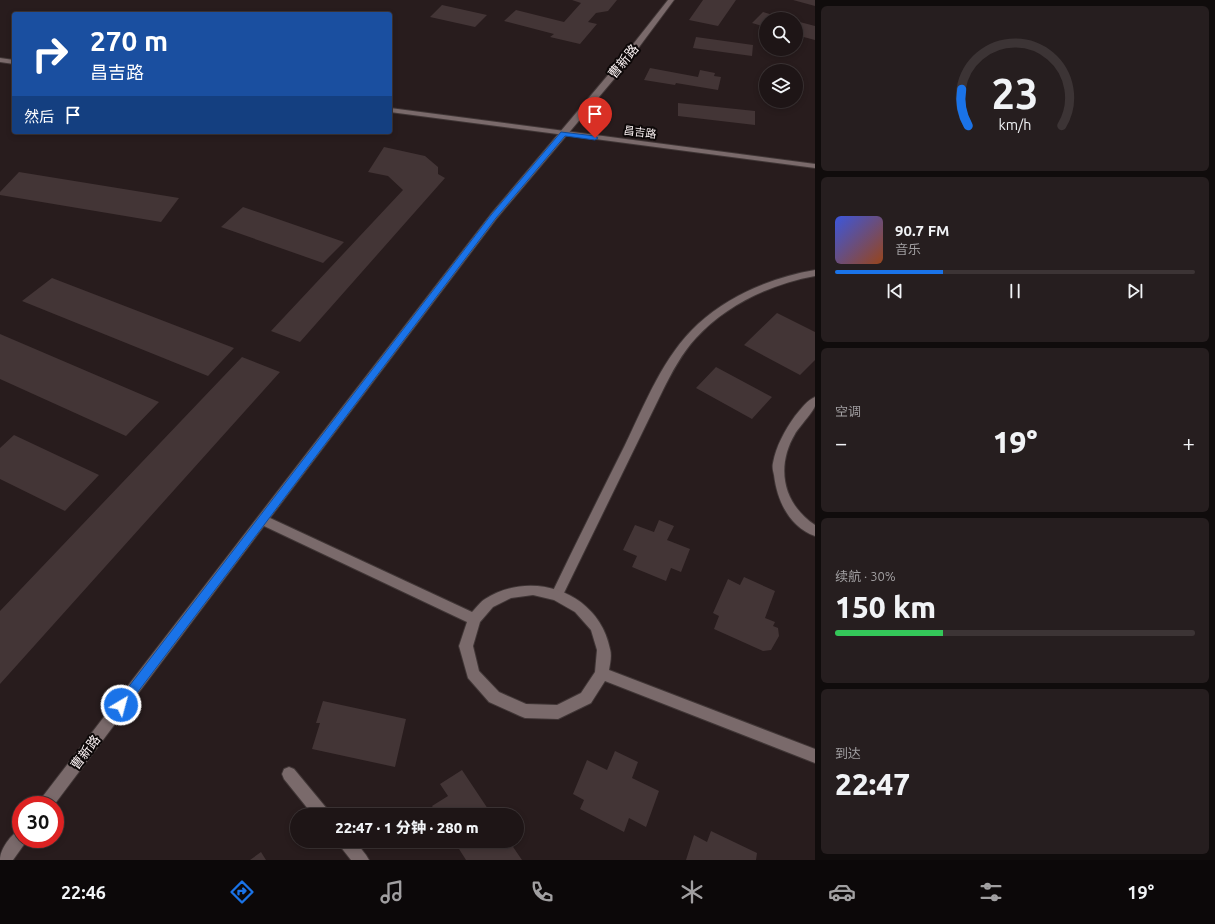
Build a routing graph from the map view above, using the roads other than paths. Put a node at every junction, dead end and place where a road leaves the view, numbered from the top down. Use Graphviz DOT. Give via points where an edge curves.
graph roads {
  1 [pos="671,0"];
  2 [pos="0,60"];
  3 [pos="12,62"];
  4 [pos="392,110"];
  5 [pos="564,134"];
  6 [pos="815,166"];
  7 [pos="815,273"];
  8 [pos="815,402"];
  9 [pos="262,519"];
  10 [pos="815,531"];
  11 [pos="557,595"];
  12 [pos="474,619"];
  13 [pos="602,674"];
  14 [pos="815,756"];
  15 [pos="289,774"];
  16 [pos="53,796"];
  17 [pos="317,808"];
  18 [pos="13,848"];
  19 [pos="351,848"];
  20 [pos="4,860"];
  21 [pos="361,860"];
  1 -- 5 [label="street, 曹新路"];
  2 -- 3 [label="street"];
  4 -- 5 [label="street, 昌吉路"];
  5 -- 6 [label="street, 昌吉路"];
  5 -- 9 [label="street, 曹新路" via="494,216"];
  7 -- 11 [label="street" via="772,284 744,297 723,309 692,337 673,364 649,407"];
  8 -- 10 [label="street" via="793,427 778,465 782,490 789,509 803,524"];
  9 -- 12 [label="street"];
  9 -- 16 [label="street, 曹新路"];
  11 -- 12 [label="street" via="533,590 509,593 488,602"];
  11 -- 13 [label="street" via="580,608 596,627 604,650"];
  12 -- 13 [label="street" via="466,646 473,674 494,697 525,711 558,712 586,698"];
  13 -- 14 [label="street"];
  15 -- 17 [label="street"];
  18 -- 20 [label="street"];
  19 -- 21 [label="street"];
}
